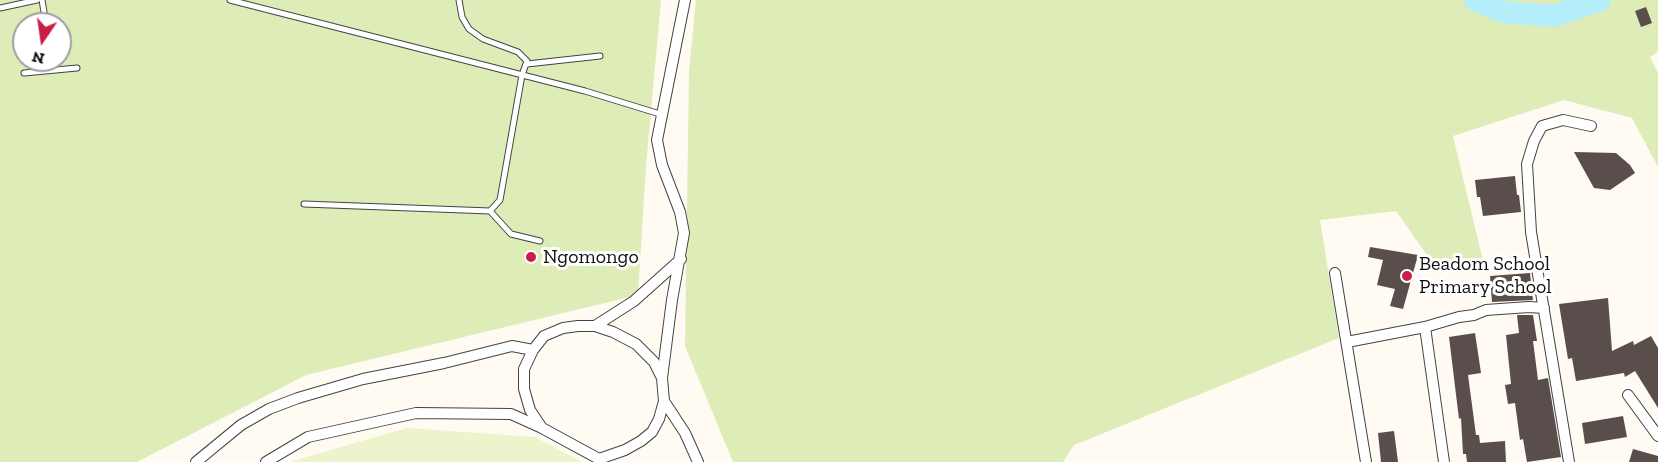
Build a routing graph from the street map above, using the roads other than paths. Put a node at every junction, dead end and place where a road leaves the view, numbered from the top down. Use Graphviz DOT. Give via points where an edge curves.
graph roads {
  1 [pos="37,0"];
  2 [pos="230,0"];
  3 [pos="459,0"];
  4 [pos="685,0"];
  5 [pos="0,8"];
  6 [pos="600,56"];
  7 [pos="527,64"];
  8 [pos="72,68"];
  9 [pos="77,68"];
  10 [pos="32,72"];
  11 [pos="24,73"];
  12 [pos="522,75"];
  13 [pos="660,114"];
  14 [pos="1591,126"];
  15 [pos="304,204"];
  16 [pos="490,211"];
  17 [pos="540,242"];
  18 [pos="681,259"];
  19 [pos="1335,273"];
  20 [pos="1544,308"];
  21 [pos="595,326"];
  22 [pos="1425,327"];
  23 [pos="1347,342"];
  24 [pos="533,350"];
  25 [pos="662,378"];
  26 [pos="1628,395"];
  27 [pos="664,401"];
  28 [pos="542,428"];
  29 [pos="1658,436"];
  30 [pos="602,460"];
  31 [pos="196,462"];
  32 [pos="266,462"];
  33 [pos="698,462"];
  34 [pos="1366,462"];
  35 [pos="1444,462"];
  36 [pos="1569,462"];
  1 -- 5 [label="lane"];
  2 -- 12 [label="lane"];
  3 -- 7 [label="lane" via="469,29 483,39 518,52"];
  4 -- 13 [label="street"];
  6 -- 7 [label="lane"];
  7 -- 12 [label="lane"];
  8 -- 9 [label="lane"];
  10 -- 11 [label="lane"];
  12 -- 13 [label="lane"];
  12 -- 16 [label="lane" via="500,200"];
  13 -- 18 [label="street" via="657,144 682,222"];
  14 -- 20 [label="street" via="1563,120 1542,126 1527,164 1531,232"];
  15 -- 16 [label="lane"];
  16 -- 17 [label="lane" via="511,234"];
  18 -- 21 [label="street" via="634,301"];
  18 -- 25 [label="street"];
  19 -- 23 [label="street"];
  20 -- 22 [label="street" via="1486,310"];
  20 -- 36 [label="street"];
  21 -- 24 [label="street" via="563,328 544,336"];
  21 -- 25 [label="street" via="636,344 654,362"];
  22 -- 23 [label="street"];
  22 -- 35 [label="street"];
  23 -- 34 [label="street"];
  24 -- 28 [label="street" via="524,369 524,389 530,410"];
  24 -- 31 [label="street" via="512,346 363,379 298,398 241,425"];
  25 -- 27 [label="street"];
  26 -- 29 [label="street"];
  27 -- 30 [label="street" via="652,432"];
  27 -- 33 [label="street"];
  28 -- 30 [label="street"];
  28 -- 32 [label="street" via="511,414 416,413 309,437"];
}
